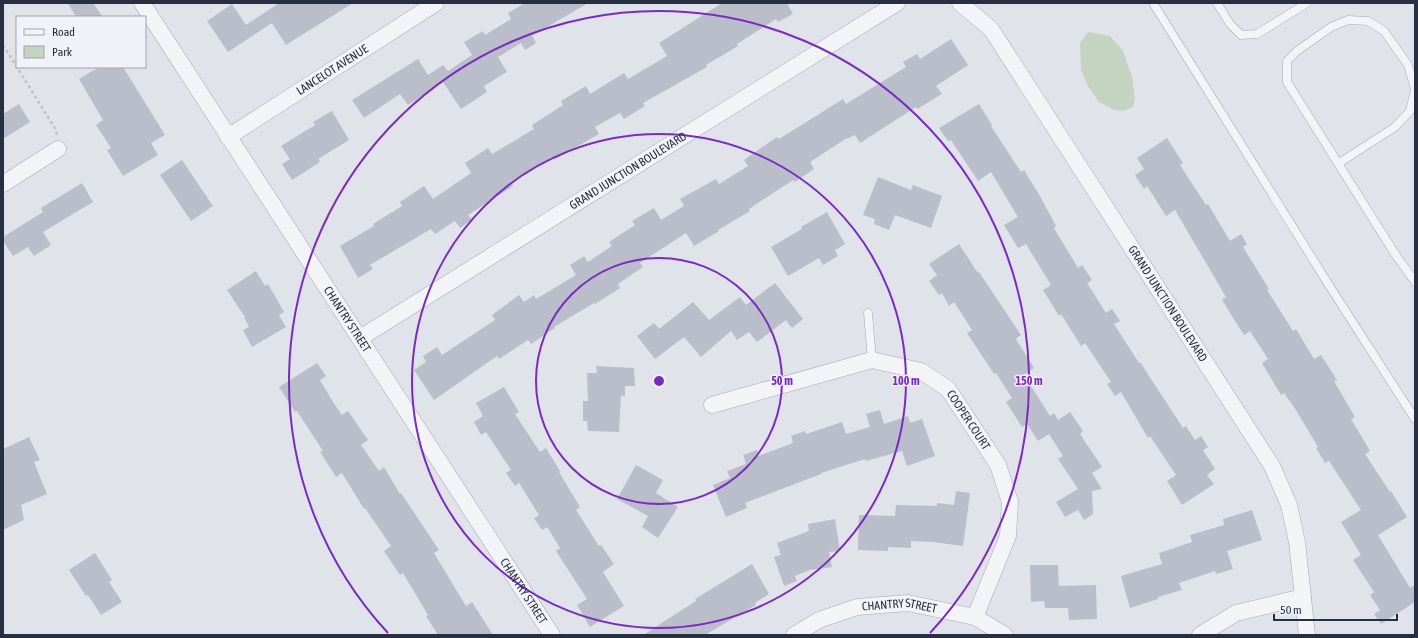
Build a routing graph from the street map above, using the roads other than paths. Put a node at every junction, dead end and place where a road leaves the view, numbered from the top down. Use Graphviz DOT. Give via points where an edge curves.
graph roads {
  1 [pos="142,3"];
  2 [pos="436,3"];
  3 [pos="897,3"];
  4 [pos="960,3"];
  5 [pos="1153,3"];
  6 [pos="1217,3"];
  7 [pos="1307,3"];
  8 [pos="1415,89"];
  9 [pos="228,137"];
  10 [pos="58,149"];
  11 [pos="1339,163"];
  12 [pos="3,184"];
  13 [pos="1415,282"];
  14 [pos="868,313"];
  15 [pos="360,338"];
  16 [pos="872,360"];
  17 [pos="712,405"];
  18 [pos="1415,419"];
  19 [pos="1303,598"];
  20 [pos="975,617"];
  21 [pos="552,635"];
  22 [pos="794,635"];
  23 [pos="1005,635"];
  24 [pos="1200,635"];
  25 [pos="1307,635"];
  1 -- 9 [label="street, CHANTRY STREET"];
  2 -- 9 [label="street, LANCELOT AVENUE"];
  3 -- 15 [label="street, GRAND JUNCTION BOULEVARD"];
  4 -- 19 [label="street, GRAND JUNCTION BOULEVARD" via="991,29 1272,466 1289,505 1297,542"];
  5 -- 18 [label="lane"];
  6 -- 7 [label="lane" via="1230,24 1241,35 1257,34"];
  8 -- 11 [label="lane" via="1410,111 1395,127"];
  8 -- 11 [label="lane" via="1408,65 1384,31 1368,21 1348,20 1330,27 1296,51 1287,61 1287,82"];
  9 -- 15 [label="street, CHANTRY STREET"];
  10 -- 12 [label="street"];
  11 -- 13 [label="lane"];
  14 -- 16 [label="lane"];
  15 -- 21 [label="street, CHANTRY STREET"];
  16 -- 17 [label="street, COOPER COURT"];
  16 -- 20 [label="street, COOPER COURT" via="921,371 948,389 998,465 1010,502 1008,536"];
  19 -- 24 [label="street" via="1236,613"];
  19 -- 25 [label="street, GRAND JUNCTION BOULEVARD"];
  20 -- 22 [label="street, CHANTRY STREET" via="908,603 857,607 819,620"];
  20 -- 23 [label="street, CHANTRY STREET"];
}
